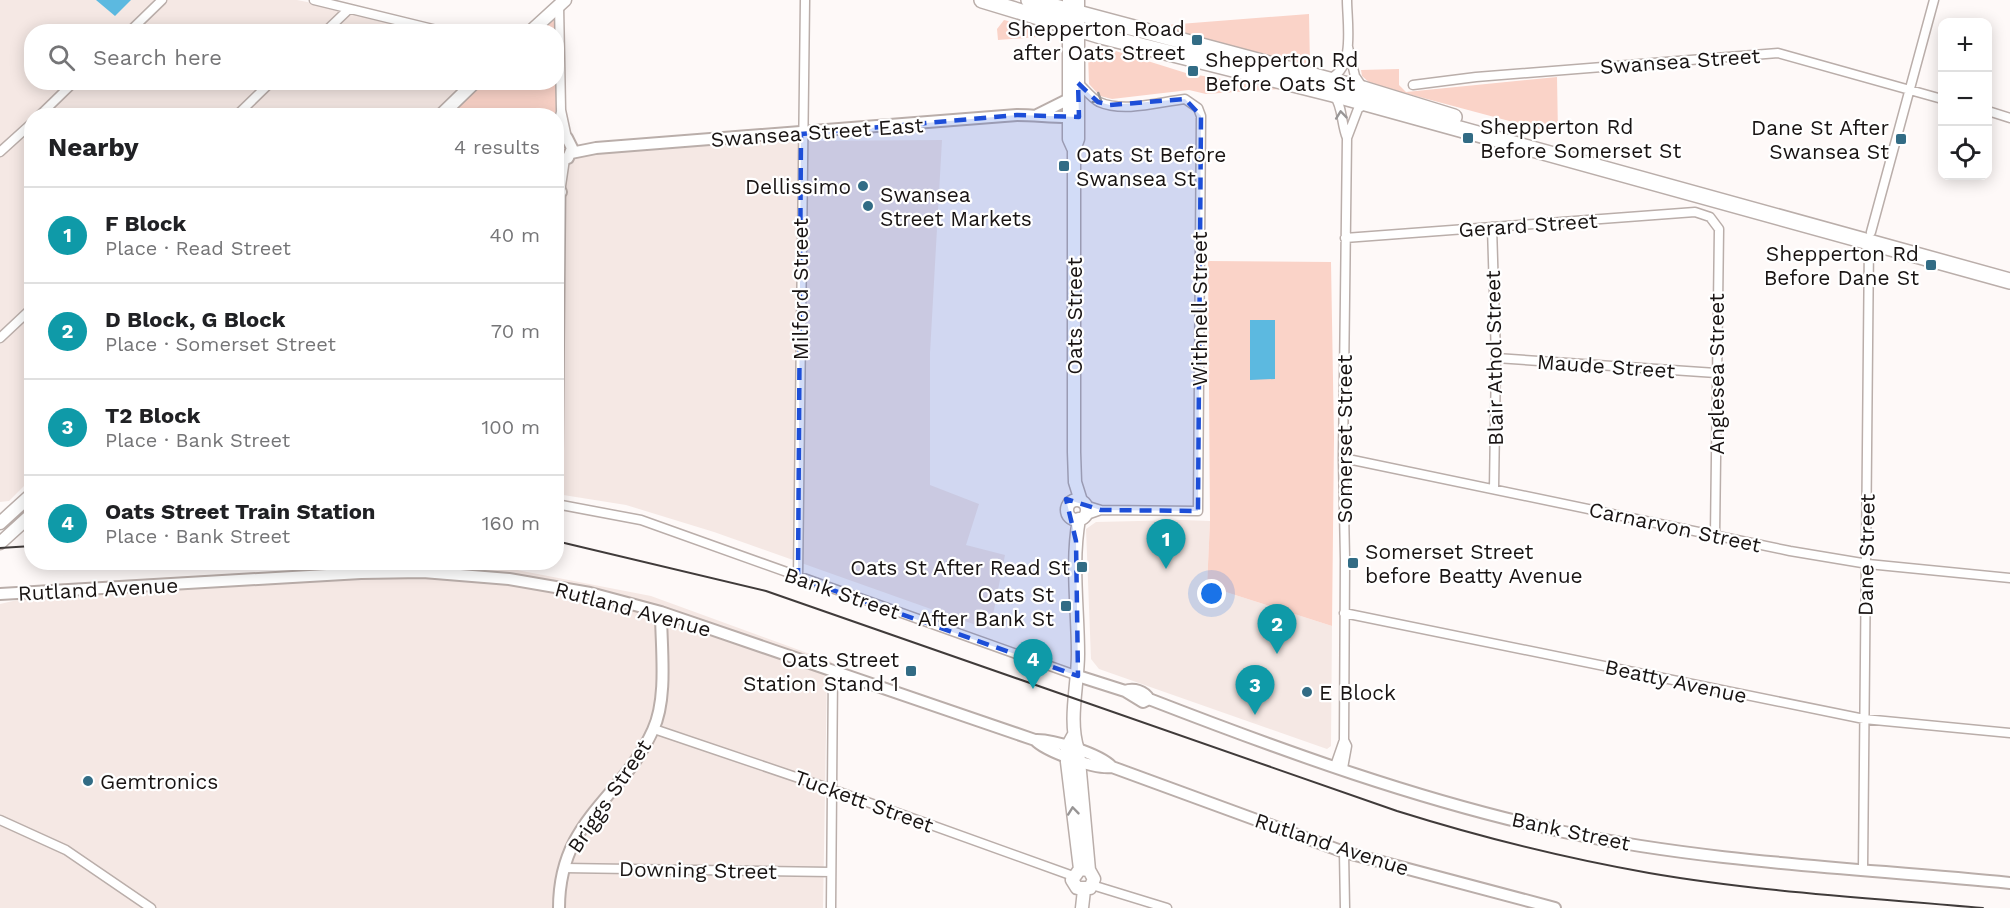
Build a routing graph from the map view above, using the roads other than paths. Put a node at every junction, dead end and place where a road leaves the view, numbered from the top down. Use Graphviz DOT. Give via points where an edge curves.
graph roads {
  1 [pos="162,0"];
  2 [pos="314,0"];
  3 [pos="805,0"];
  4 [pos="982,0"];
  5 [pos="1029,0"];
  6 [pos="1347,0"];
  7 [pos="1934,0"];
  8 [pos="562,3"];
  9 [pos="349,9"];
  10 [pos="1074,13"];
  11 [pos="137,24"];
  12 [pos="333,24"];
  13 [pos="412,24"];
  14 [pos="539,24"];
  15 [pos="562,24"];
  16 [pos="1348,45"];
  17 [pos="1078,83"];
  18 [pos="1413,85"];
  19 [pos="1330,86"];
  20 [pos="1910,89"];
  21 [pos="66,90"];
  22 [pos="263,90"];
  23 [pos="467,90"];
  24 [pos="561,90"];
  25 [pos="1365,96"];
  26 [pos="1938,98"];
  27 [pos="1069,99"];
  28 [pos="47,108"];
  29 [pos="244,108"];
  30 [pos="448,108"];
  31 [pos="561,108"];
  32 [pos="1992,112"];
  33 [pos="1037,115"];
  34 [pos="1074,117"];
  35 [pos="2010,118"];
  36 [pos="24,130"];
  37 [pos="801,134"];
  38 [pos="1347,138"];
  39 [pos="565,148"];
  40 [pos="0,152"];
  41 [pos="1710,217"];
  42 [pos="1492,227"];
  43 [pos="1870,236"];
  44 [pos="1345,238"];
  45 [pos="2010,271"];
  46 [pos="2010,281"];
  47 [pos="24,316"];
  48 [pos="0,338"];
  49 [pos="1496,358"];
  50 [pos="1716,373"];
  51 [pos="1343,458"];
  52 [pos="1494,489"];
  53 [pos="24,500"];
  54 [pos="564,505"];
  55 [pos="1078,510"];
  56 [pos="2,518"];
  57 [pos="24,521"];
  58 [pos="1714,535"];
  59 [pos="6,536"];
  60 [pos="1868,564"];
  61 [pos="798,578"];
  62 [pos="2010,578"];
  63 [pos="0,594"];
  64 [pos="661,612"];
  65 [pos="1344,613"];
  66 [pos="832,671"];
  67 [pos="1078,676"];
  68 [pos="1864,720"];
  69 [pos="654,729"];
  70 [pos="2010,733"];
  71 [pos="1073,750"];
  72 [pos="1339,767"];
  73 [pos="831,789"];
  74 [pos="0,820"];
  75 [pos="1344,852"];
  76 [pos="564,868"];
  77 [pos="1863,869"];
  78 [pos="831,872"];
  79 [pos="1081,872"];
  80 [pos="2010,883"];
  81 [pos="1088,888"];
  82 [pos="151,908"];
  83 [pos="559,908"];
  84 [pos="831,908"];
  85 [pos="1082,908"];
  86 [pos="1167,908"];
  87 [pos="1345,908"];
  88 [pos="1556,908"];
  1 -- 11 [label="street"];
  2 -- 9 [label="street"];
  3 -- 37 [label="street, Milford Street"];
  4 -- 10 [label="highway"];
  5 -- 10 [label="highway"];
  6 -- 16 [label="street"];
  7 -- 20 [label="street, Dane Street"];
  8 -- 14 [label="main road"];
  8 -- 15 [label="street"];
  9 -- 12 [label="street"];
  9 -- 13 [label="street"];
  10 -- 17 [label="main road, Oats Street"];
  10 -- 19 [label="highway" via="1218,67"];
  10 -- 27 [label="main road, Oats Street"];
  16 -- 19 [label="street" via="1340,72"];
  16 -- 25 [label="street" via="1355,76"];
  17 -- 34 [label="main road, Oats Street"];
  17 -- 55 [label="street, Withnell Street, one-way" via="1098,102 1121,107 1185,99 1198,108 1201,116 1198,511"];
  18 -- 20 [label="street, Swansea Street" via="1778,53"];
  19 -- 25 [label="highway"];
  38 -- 19 [label="street, Somerset Street, one-way" via="1340,106"];
  20 -- 26 [label="street, Swansea Street"];
  20 -- 43 [label="street, Dane Street"];
  21 -- 28 [label="street"];
  22 -- 29 [label="street"];
  23 -- 30 [label="main road"];
  24 -- 31 [label="street"];
  25 -- 38 [label="street, Somerset Street"];
  25 -- 43 [label="highway"];
  27 -- 33 [label="street, Swansea Street East"];
  27 -- 34 [label="main road, Oats Street"];
  32 -- 35 [label="street"];
  33 -- 34 [label="street, Swansea Street East"];
  33 -- 37 [label="street, Swansea Street East"];
  34 -- 55 [label="main road, Oats Street" via="1078,139 1074,150"];
  36 -- 40 [label="street"];
  37 -- 39 [label="street, Swansea Street East"];
  37 -- 61 [label="street, Milford Street"];
  38 -- 44 [label="street, Somerset Street"];
  41 -- 42 [label="street, Gerard Street" via="1695,212"];
  41 -- 50 [label="street, Anglesea Street" via="1719,229"];
  42 -- 44 [label="street, Gerard Street"];
  42 -- 49 [label="street, Blair Athol Street"];
  43 -- 45 [label="highway"];
  43 -- 46 [label="highway"];
  43 -- 60 [label="street, Dane Street"];
  44 -- 51 [label="street, Somerset Street"];
  47 -- 48 [label="street"];
  49 -- 50 [label="street, Maude Street"];
  49 -- 52 [label="street, Blair Athol Street"];
  50 -- 58 [label="street, Anglesea Street"];
  51 -- 52 [label="street, Carnarvon Street"];
  51 -- 65 [label="street, Somerset Street"];
  52 -- 58 [label="street, Carnarvon Street"];
  53 -- 56 [label="main road"];
  54 -- 61 [label="street, Bank Street" via="641,520"];
  55 -- 67 [label="main road, Oats Street"];
  56 -- 59 [label="street"];
  57 -- 59 [label="main road"];
  58 -- 60 [label="street, Carnarvon Street"];
  60 -- 62 [label="street, Carnarvon Street"];
  60 -- 68 [label="street, Dane Street"];
  61 -- 67 [label="street, Bank Street"];
  63 -- 64 [label="street, Rutland Avenue" via="423,572 509,579 590,593"];
  64 -- 66 [label="street, Rutland Avenue"];
  64 -- 69 [label="street, Briggs Street" via="661,699"];
  65 -- 68 [label="street, Beatty Avenue"];
  65 -- 72 [label="street, Somerset Street" via="1347,746"];
  66 -- 71 [label="street, Rutland Avenue" via="1035,740 1040,746"];
  66 -- 73 [label="street"];
  67 -- 71 [label="main road, Oats Street"];
  67 -- 72 [label="street, Bank Street" via="1125,690 1143,702 1149,699"];
  68 -- 70 [label="street, Beatty Avenue"];
  68 -- 77 [label="street, Dane Street"];
  69 -- 73 [label="street, Tuckett Street"];
  69 -- 76 [label="street, Briggs Street" via="575,838"];
  71 -- 75 [label="street, Rutland Avenue" via="1104,768 1112,767"];
  71 -- 79 [label="main road, Oats Street"];
  72 -- 77 [label="street, Bank Street" via="1443,803 1575,834 1689,853"];
  73 -- 78 [label="street"];
  73 -- 79 [label="street, Tuckett Street"];
  74 -- 82 [label="street" via="66,850"];
  75 -- 87 [label="street"];
  75 -- 88 [label="street, Rutland Avenue"];
  76 -- 78 [label="street, Downing Street"];
  76 -- 83 [label="street, Briggs Street"];
  77 -- 80 [label="street, Bank Street"];
  78 -- 84 [label="street"];
  79 -- 81 [label="main road, Oats Street" via="1094,876"];
  79 -- 81 [label="main road" via="1075,886"];
  81 -- 85 [label="main road"];
  81 -- 86 [label="street"];
}
